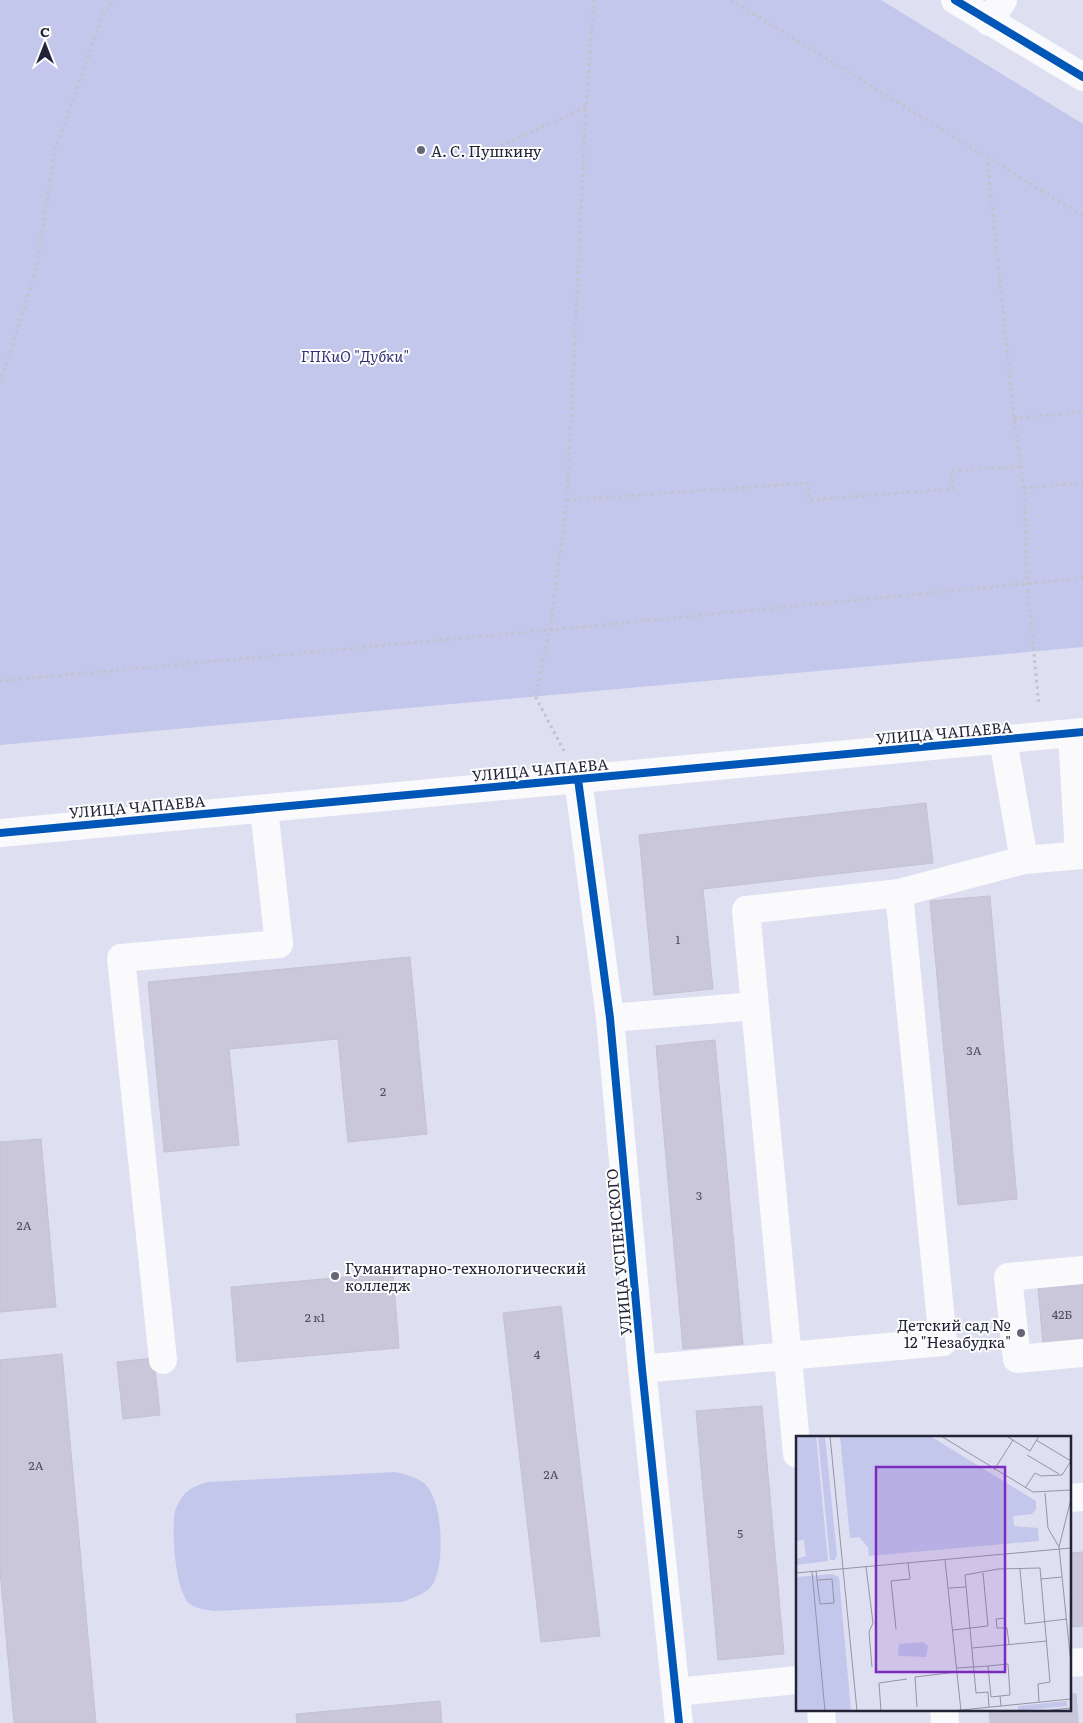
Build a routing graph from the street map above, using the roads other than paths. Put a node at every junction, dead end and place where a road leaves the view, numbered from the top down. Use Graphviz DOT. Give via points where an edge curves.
graph roads {
  1 [pos="955,0"];
  2 [pos="996,11"];
  3 [pos="1083,77"];
  4 [pos="1078,733"];
  5 [pos="1003,740"];
  6 [pos="578,779"];
  7 [pos="264,809"];
  8 [pos="0,833"];
  9 [pos="1081,855"];
  10 [pos="1024,860"];
  11 [pos="899,893"];
  12 [pos="754,1006"];
  13 [pos="610,1018"];
  14 [pos="1083,1270"];
  15 [pos="1083,1353"];
  16 [pos="787,1356"];
  17 [pos="163,1360"];
  18 [pos="642,1369"];
  19 [pos="796,1444"];
  20 [pos="1083,1497"];
  21 [pos="1070,1498"];
  22 [pos="1083,1662"];
  23 [pos="1070,1663"];
  24 [pos="796,1680"];
  25 [pos="676,1692"];
  26 [pos="821,1710"];
  27 [pos="944,1710"];
  28 [pos="679,1723"];
  29 [pos="822,1723"];
  30 [pos="945,1723"];
  1 -- 2 [label="street"];
  2 -- 3 [label="street"];
  4 -- 5 [label="street, УЛИЦА ЧАПАЕВА"];
  4 -- 9 [label="street"];
  5 -- 6 [label="street, УЛИЦА ЧАПАЕВА"];
  5 -- 10 [label="street"];
  6 -- 7 [label="street, УЛИЦА ЧАПАЕВА"];
  6 -- 13 [label="street, УЛИЦА УСПЕНСКОГО"];
  7 -- 8 [label="street, УЛИЦА ЧАПАЕВА"];
  7 -- 17 [label="street" via="279,944 121,958"];
  9 -- 10 [label="street"];
  10 -- 11 [label="street"];
  11 -- 12 [label="street" via="746,910"];
  11 -- 16 [label="street" via="943,1342"];
  12 -- 13 [label="street"];
  12 -- 16 [label="street"];
  13 -- 18 [label="street, УЛИЦА УСПЕНСКОГО"];
  14 -- 15 [label="street" via="1008,1277 1017,1359"];
  16 -- 18 [label="street"];
  16 -- 19 [label="street"];
  18 -- 25 [label="street, УЛИЦА УСПЕНСКОГО"];
  20 -- 21 [label="street"];
  22 -- 23 [label="street"];
  24 -- 25 [label="street"];
  25 -- 28 [label="street, УЛИЦА УСПЕНСКОГО"];
  26 -- 29 [label="street"];
  27 -- 30 [label="street"];
}
